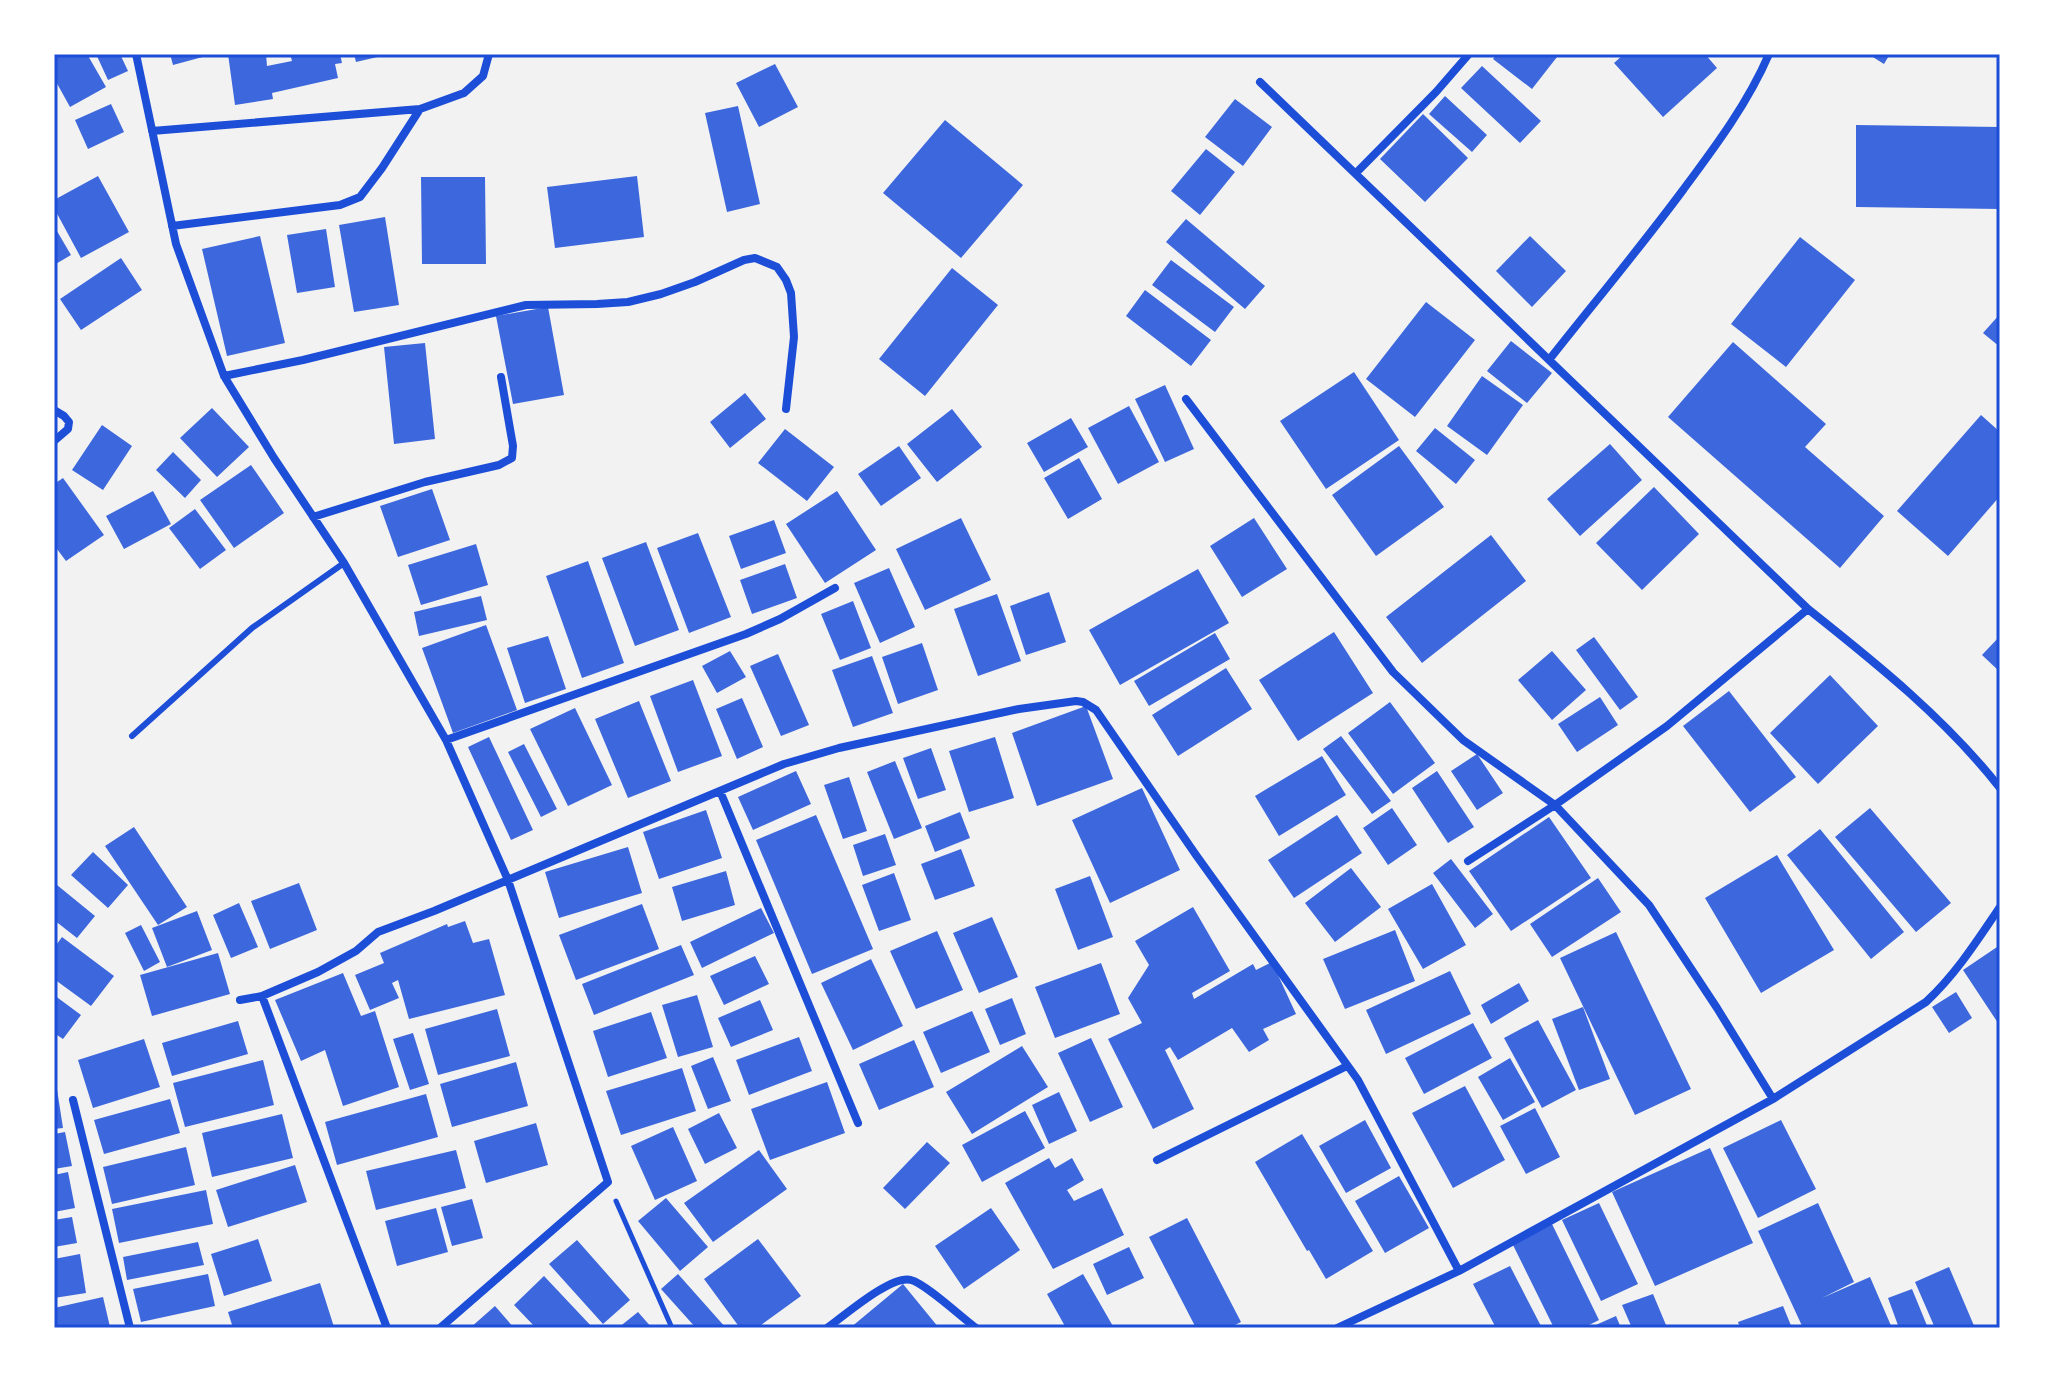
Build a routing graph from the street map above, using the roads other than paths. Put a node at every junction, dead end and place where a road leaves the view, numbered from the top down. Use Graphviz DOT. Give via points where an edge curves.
graph roads {
  1 [pos="136,54"];
  2 [pos="489,54"];
  3 [pos="1469,54"];
  4 [pos="1769,54"];
  5 [pos="1260,82"];
  6 [pos="420,109"];
  7 [pos="152,131"];
  8 [pos="1356,173"];
  9 [pos="172,226"];
  10 [pos="1549,360"];
  11 [pos="224,376"];
  12 [pos="501,377"];
  13 [pos="1186,399"];
  14 [pos="786,409"];
  15 [pos="54,410"];
  16 [pos="54,441"];
  17 [pos="313,517"];
  18 [pos="344,563"];
  19 [pos="835,588"];
  20 [pos="1808,609"];
  21 [pos="132,736"];
  22 [pos="446,740"];
  23 [pos="2000,788"];
  24 [pos="720,791"];
  25 [pos="1555,805"];
  26 [pos="1468,861"];
  27 [pos="508,880"];
  28 [pos="2000,907"];
  29 [pos="262,996"];
  30 [pos="240,1000"];
  31 [pos="1347,1066"];
  32 [pos="1773,1099"];
  33 [pos="73,1100"];
  34 [pos="858,1123"];
  35 [pos="1157,1160"];
  36 [pos="1459,1271"];
  37 [pos="130,1328"];
  38 [pos="387,1328"];
  39 [pos="440,1328"];
  40 [pos="827,1328"];
  41 [pos="976,1328"];
  42 [pos="1337,1328"];
  1 -- 7 [label="street"];
  2 -- 6 [label="street" via="483,76 464,93"];
  3 -- 8 [label="street"];
  4 -- 10 [label="street" via="1710,154"];
  5 -- 8 [label="street"];
  6 -- 7 [label="street"];
  6 -- 9 [label="street" via="360,197 340,205"];
  7 -- 9 [label="street"];
  8 -- 10 [label="street"];
  9 -- 11 [label="street"];
  10 -- 20 [label="street"];
  11 -- 14 [label="street" via="526,305 628,302 755,258 777,267 791,293 794,337"];
  11 -- 17 [label="street"];
  12 -- 17 [label="street" via="512,458"];
  13 -- 25 [label="street" via="1393,672 1463,740"];
  15 -- 16 [label="street" via="69,422"];
  17 -- 18 [label="street"];
  18 -- 21 [label="lane" via="252,628"];
  18 -- 22 [label="street"];
  19 -- 22 [label="street" via="746,634"];
  20 -- 23 [label="street" via="1877,664 1977,758"];
  20 -- 25 [label="street" via="1667,726"];
  22 -- 27 [label="street"];
  24 -- 27 [label="street"];
  24 -- 31 [label="street" via="839,748 1019,709 1083,702 1096,710"];
  24 -- 34 [label="street"];
  25 -- 26 [label="street"];
  25 -- 32 [label="street" via="1649,905"];
  27 -- 29 [label="street" via="378,932 318,972"];
  27 -- 39 [label="street" via="608,1182"];
  28 -- 32 [label="street" via="1926,1002"];
  29 -- 30 [label="street"];
  29 -- 38 [label="street"];
  31 -- 35 [label="street"];
  31 -- 36 [label="street"];
  32 -- 36 [label="street"];
  33 -- 37 [label="street"];
  36 -- 42 [label="street"];
  40 -- 41 [label="street" via="887,1285 905,1279 918,1283"];
}
